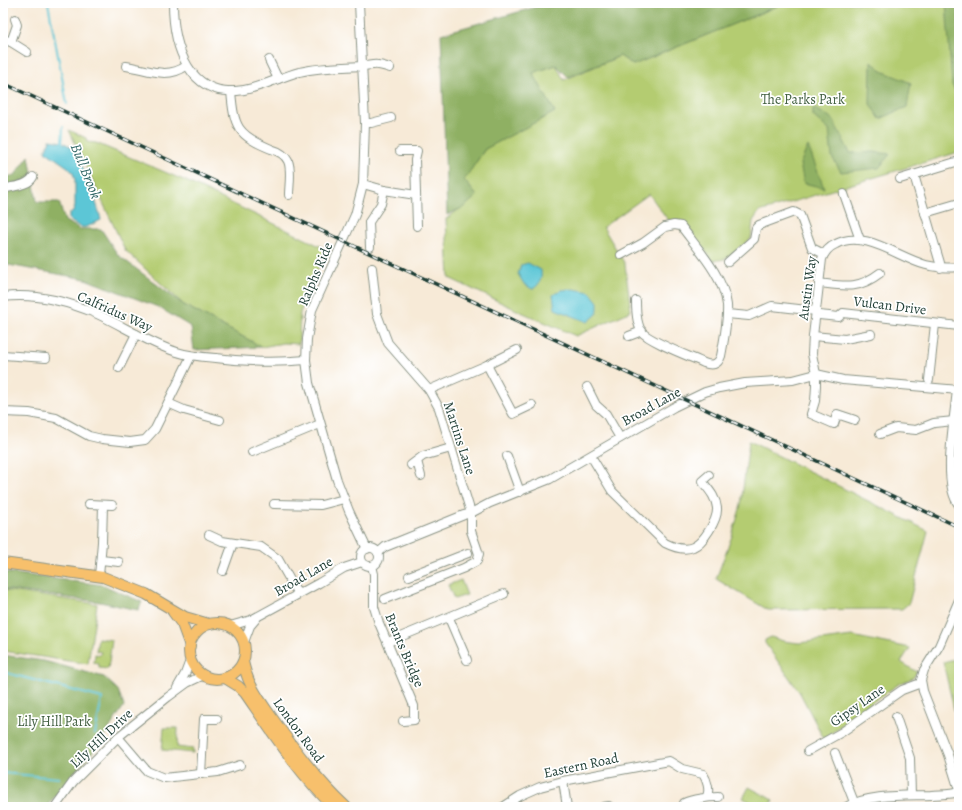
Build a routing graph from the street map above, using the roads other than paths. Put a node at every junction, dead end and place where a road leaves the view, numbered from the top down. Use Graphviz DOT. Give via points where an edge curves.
graph roads {
  1 [pos="173,3"];
  2 [pos="359,3"];
  3 [pos="15,19"];
  4 [pos="7,41"];
  5 [pos="27,52"];
  6 [pos="269,60"];
  7 [pos="126,66"];
  8 [pos="186,66"];
  9 [pos="362,66"];
  10 [pos="390,68"];
  11 [pos="278,79"];
  12 [pos="231,92"];
  13 [pos="391,118"];
  14 [pos="365,123"];
  15 [pos="400,151"];
  16 [pos="959,161"];
  17 [pos="914,175"];
  18 [pos="33,177"];
  19 [pos="900,179"];
  20 [pos="363,184"];
  21 [pos="3,189"];
  22 [pos="384,190"];
  23 [pos="844,194"];
  24 [pos="289,195"];
  25 [pos="416,195"];
  26 [pos="959,203"];
  27 [pos="925,212"];
  28 [pos="416,226"];
  29 [pos="860,240"];
  30 [pos="370,247"];
  31 [pos="824,254"];
  32 [pos="621,255"];
  33 [pos="728,262"];
  34 [pos="959,267"];
  35 [pos="372,268"];
  36 [pos="940,268"];
  37 [pos="880,273"];
  38 [pos="819,283"];
  39 [pos="3,297"];
  40 [pos="636,301"];
  41 [pos="817,313"];
  42 [pos="727,314"];
  43 [pos="936,324"];
  44 [pos="959,326"];
  45 [pos="642,331"];
  46 [pos="136,334"];
  47 [pos="871,334"];
  48 [pos="629,336"];
  49 [pos="813,336"];
  50 [pos="517,350"];
  51 [pos="3,355"];
  52 [pos="191,356"];
  53 [pos="46,358"];
  54 [pos="306,360"];
  55 [pos="487,365"];
  56 [pos="119,368"];
  57 [pos="816,374"];
  58 [pos="928,380"];
  59 [pos="587,386"];
  60 [pos="429,390"];
  61 [pos="958,390"];
  62 [pos="168,403"];
  63 [pos="532,405"];
  64 [pos="3,412"];
  65 [pos="220,420"];
  66 [pos="855,420"];
  67 [pos="954,421"];
  68 [pos="320,424"];
  69 [pos="880,434"];
  70 [pos="620,438"];
  71 [pos="451,448"];
  72 [pos="252,452"];
  73 [pos="507,456"];
  74 [pos="591,456"];
  75 [pos="709,475"];
  76 [pos="421,476"];
  77 [pos="520,492"];
  78 [pos="344,499"];
  79 [pos="89,504"];
  80 [pos="274,504"];
  81 [pos="959,505"];
  82 [pos="471,513"];
  83 [pos="209,535"];
  84 [pos="233,543"];
  85 [pos="367,549"];
  86 [pos="378,553"];
  87 [pos="468,553"];
  88 [pos="101,560"];
  89 [pos="3,562"];
  90 [pos="118,562"];
  91 [pos="362,562"];
  92 [pos="441,563"];
  93 [pos="372,566"];
  94 [pos="223,571"];
  95 [pos="99,576"];
  96 [pos="446,576"];
  97 [pos="409,583"];
  98 [pos="298,594"];
  99 [pos="504,594"];
  100 [pos="385,599"];
  101 [pos="959,600"];
  102 [pos="169,608"];
  103 [pos="259,615"];
  104 [pos="449,618"];
  105 [pos="209,624"];
  106 [pos="230,626"];
  107 [pos="244,642"];
  108 [pos="388,642"];
  109 [pos="190,646"];
  110 [pos="191,658"];
  111 [pos="467,660"];
  112 [pos="243,662"];
  113 [pos="204,675"];
  114 [pos="225,678"];
  115 [pos="922,683"];
  116 [pos="171,694"];
  117 [pos="896,717"];
  118 [pos="217,719"];
  119 [pos="403,721"];
  120 [pos="118,737"];
  121 [pos="808,751"];
  122 [pos="835,753"];
  123 [pos="240,765"];
  124 [pos="201,774"];
  125 [pos="562,781"];
  126 [pos="959,791"];
  127 [pos="911,795"];
  128 [pos="707,796"];
  129 [pos="718,797"];
  130 [pos="854,802"];
  131 [pos="55,807"];
  132 [pos="334,807"];
  133 [pos="346,807"];
  134 [pos="503,807"];
  135 [pos="567,807"];
  136 [pos="683,807"];
  137 [pos="846,807"];
  1 -- 8 [label="street" via="178,46"];
  2 -- 9 [label="street, Ralphs Ride"];
  3 -- 4 [label="street" via="17,25"];
  4 -- 5 [label="street"];
  6 -- 11 [label="street"];
  7 -- 8 [label="street" via="169,74"];
  8 -- 12 [label="street" via="205,84"];
  9 -- 10 [label="street" via="378,65"];
  9 -- 11 [label="street" via="316,69"];
  9 -- 14 [label="street, Ralphs Ride"];
  11 -- 12 [label="street" via="250,89"];
  12 -- 24 [label="street" via="234,118 239,129 253,142 284,155 289,162"];
  13 -- 14 [label="street"];
  14 -- 20 [label="street, Ralphs Ride"];
  15 -- 25 [label="street" via="417,151"];
  16 -- 17 [label="street"];
  17 -- 19 [label="street"];
  17 -- 27 [label="street"];
  18 -- 21 [label="street" via="30,182"];
  20 -- 22 [label="street"];
  20 -- 54 [label="street, Ralphs Ride" via="355,215 312,310"];
  22 -- 25 [label="street"];
  22 -- 30 [label="street" via="381,204 369,222"];
  23 -- 29 [label="street"];
  25 -- 28 [label="street"];
  26 -- 27 [label="street"];
  27 -- 36 [label="street"];
  29 -- 31 [label="street, Austin Way" via="840,241"];
  29 -- 36 [label="street, Austin Way" via="925,265"];
  31 -- 33 [label="street" via="812,248 800,215 794,212 759,225 751,243"];
  31 -- 38 [label="street, Austin Way"];
  32 -- 42 [label="street" via="665,228 681,226 723,288"];
  34 -- 36 [label="street, Austin Way"];
  35 -- 60 [label="street, Martins Lane" via="377,314 388,343"];
  37 -- 38 [label="street" via="871,280 855,286"];
  38 -- 41 [label="street, Austin Way"];
  39 -- 46 [label="street, Calfridus Way" via="39,297 65,303 95,313"];
  40 -- 45 [label="street"];
  41 -- 42 [label="street" via="772,306 749,316"];
  41 -- 43 [label="street, Vulcan Drive" via="839,317 844,312"];
  41 -- 49 [label="street, Austin Way"];
  42 -- 45 [label="street" via="721,356 715,364 703,363 652,339"];
  43 -- 44 [label="street, Vulcan Drive"];
  43 -- 58 [label="street"];
  45 -- 48 [label="street"];
  46 -- 52 [label="street, Calfridus Way"];
  46 -- 56 [label="street"];
  47 -- 49 [label="street" via="845,339"];
  49 -- 57 [label="street, Austin Way" via="812,354"];
  50 -- 55 [label="street"];
  51 -- 53 [label="street"];
  52 -- 54 [label="street, Calfridus Way" via="261,362"];
  52 -- 62 [label="street"];
  54 -- 68 [label="street, Ralphs Ride"];
  55 -- 60 [label="street"];
  55 -- 63 [label="street" via="513,414"];
  57 -- 61 [label="street, Broad Lane" via="843,380"];
  57 -- 66 [label="street, Austin Way" via="815,401 811,414 834,424 837,414"];
  57 -- 70 [label="street, Broad Lane" via="793,380 745,383 705,392"];
  59 -- 70 [label="street" via="596,405 606,414"];
  60 -- 71 [label="street, Martins Lane" via="439,408"];
  61 -- 67 [label="street"];
  62 -- 64 [label="street" via="150,436 145,440 130,442 89,436 56,418"];
  62 -- 65 [label="street"];
  67 -- 69 [label="street" via="934,423 916,430 896,428"];
  67 -- 81 [label="street" via="950,476 953,495"];
  68 -- 72 [label="street"];
  68 -- 78 [label="street, Ralphs Ride"];
  70 -- 74 [label="street, Broad Lane"];
  71 -- 76 [label="street" via="423,456 414,463"];
  71 -- 82 [label="street, Martins Lane"];
  73 -- 77 [label="street"];
  74 -- 75 [label="street" via="612,491 665,543 674,547 693,547 713,524 717,509 714,494 702,481"];
  74 -- 77 [label="street, Broad Lane"];
  77 -- 82 [label="street, Broad Lane"];
  78 -- 80 [label="street" via="322,505"];
  78 -- 85 [label="street, Ralphs Ride"];
  79 -- 88 [label="street" via="107,505"];
  82 -- 86 [label="street, Broad Lane" via="392,544"];
  82 -- 96 [label="street, Martins Lane" via="471,531 478,554 477,561"];
  83 -- 84 [label="street"];
  84 -- 94 [label="street"];
  84 -- 98 [label="street" via="262,548 278,559"];
  85 -- 86 [label="street" via="372,548"];
  85 -- 91 [label="street" via="361,555"];
  86 -- 93 [label="street" via="378,560"];
  87 -- 92 [label="street"];
  88 -- 90 [label="street"];
  88 -- 95 [label="street"];
  89 -- 95 [label="main road"];
  91 -- 93 [label="street" via="366,566"];
  91 -- 98 [label="street, Broad Lane" via="344,568"];
  92 -- 96 [label="street"];
  92 -- 97 [label="street"];
  93 -- 108 [label="street, Brants Bridge" via="374,607"];
  95 -- 102 [label="main road" via="138,590"];
  96 -- 97 [label="street"];
  97 -- 100 [label="street"];
  98 -- 103 [label="street, Broad Lane"];
  99 -- 104 [label="street"];
  101 -- 115 [label="street" via="939,646 924,670"];
  102 -- 105 [label="main road" via="184,617"];
  102 -- 109 [label="main road" via="182,624"];
  103 -- 106 [label="street, Broad Lane"];
  103 -- 107 [label="street, Broad Lane" via="250,626"];
  104 -- 108 [label="street"];
  104 -- 111 [label="street"];
  105 -- 106 [label="main road"];
  105 -- 109 [label="main road" via="197,632"];
  106 -- 107 [label="main road"];
  107 -- 112 [label="main road"];
  108 -- 119 [label="street, Brants Bridge" via="414,706 414,720"];
  109 -- 110 [label="main road"];
  110 -- 113 [label="main road" via="195,667"];
  110 -- 116 [label="street, Lily Hill Drive" via="182,680"];
  112 -- 114 [label="main road" via="236,671"];
  112 -- 133 [label="main road, London Road" via="253,690 281,731 317,778"];
  113 -- 114 [label="main road"];
  113 -- 116 [label="street, Lily Hill Drive"];
  114 -- 132 [label="main road, London Road" via="245,693 295,763"];
  115 -- 121 [label="street, Gipsy Lane" via="902,690 842,732"];
  115 -- 126 [label="street"];
  116 -- 120 [label="street, Lily Hill Drive"];
  117 -- 127 [label="street" via="910,758"];
  118 -- 124 [label="street" via="204,719"];
  120 -- 124 [label="street" via="148,771 164,778"];
  120 -- 131 [label="street, Lily Hill Drive" via="73,782"];
  122 -- 130 [label="street"];
  123 -- 124 [label="street"];
  125 -- 128 [label="street, Eastern Road" via="670,761 682,770 703,774 708,785"];
  125 -- 134 [label="street, Eastern Road" via="540,787"];
  125 -- 135 [label="street"];
  126 -- 127 [label="street"];
  127 -- 130 [label="street"];
  128 -- 129 [label="street"];
  128 -- 136 [label="street" via="685,802"];
  130 -- 137 [label="street"];
}
